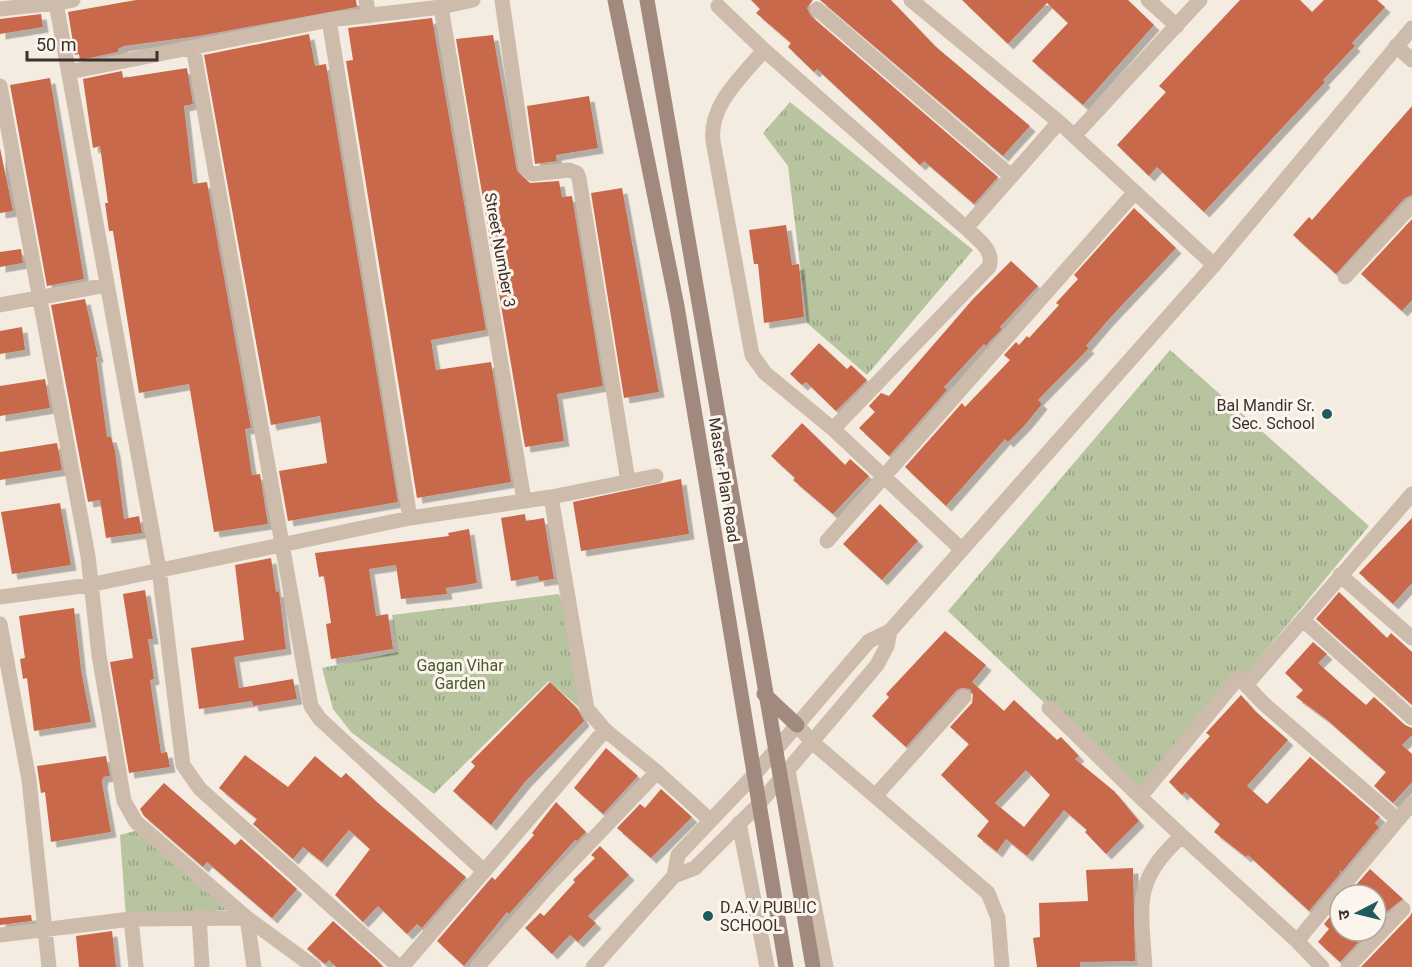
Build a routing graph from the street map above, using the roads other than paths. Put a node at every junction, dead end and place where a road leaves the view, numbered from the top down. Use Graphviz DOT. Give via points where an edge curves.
graph roads {
  1 [pos="73,0"];
  2 [pos="366,0"];
  3 [pos="473,0"];
  4 [pos="502,0"];
  5 [pos="615,0"];
  6 [pos="647,0"];
  7 [pos="911,0"];
  8 [pos="1148,0"];
  9 [pos="1200,0"];
  10 [pos="56,2"];
  11 [pos="718,6"];
  12 [pos="441,7"];
  13 [pos="0,9"];
  14 [pos="817,9"];
  15 [pos="369,16"];
  16 [pos="329,20"];
  17 [pos="1177,26"];
  18 [pos="1412,28"];
  19 [pos="1396,46"];
  20 [pos="193,47"];
  21 [pos="764,50"];
  22 [pos="1412,60"];
  23 [pos="69,72"];
  24 [pos="0,86"];
  25 [pos="1059,122"];
  26 [pos="1074,136"];
  27 [pos="1011,177"];
  28 [pos="1135,192"];
  29 [pos="1412,205"];
  30 [pos="966,228"];
  31 [pos="1214,265"];
  32 [pos="1345,278"];
  33 [pos="107,285"];
  34 [pos="39,298"];
  35 [pos="0,305"];
  36 [pos="832,429"];
  37 [pos="656,476"];
  38 [pos="884,476"];
  39 [pos="628,481"];
  40 [pos="1412,494"];
  41 [pos="551,497"];
  42 [pos="524,500"];
  43 [pos="410,518"];
  44 [pos="827,541"];
  45 [pos="281,544"];
  46 [pos="960,548"];
  47 [pos="159,569"];
  48 [pos="1340,575"];
  49 [pos="89,585"];
  50 [pos="0,597"];
  51 [pos="1303,620"];
  52 [pos="0,624"];
  53 [pos="890,630"];
  54 [pos="1412,638"];
  55 [pos="1246,685"];
  56 [pos="764,694"];
  57 [pos="964,696"];
  58 [pos="1049,708"];
  59 [pos="1412,718"];
  60 [pos="798,725"];
  61 [pos="605,730"];
  62 [pos="812,742"];
  63 [pos="774,749"];
  64 [pos="657,772"];
  65 [pos="754,775"];
  66 [pos="784,776"];
  67 [pos="876,795"];
  68 [pos="1140,798"];
  69 [pos="1412,803"];
  70 [pos="759,804"];
  71 [pos="1397,819"];
  72 [pos="710,820"];
  73 [pos="739,823"];
  74 [pos="1182,836"];
  75 [pos="484,871"];
  76 [pos="674,876"];
  77 [pos="1403,909"];
  78 [pos="198,916"];
  79 [pos="247,918"];
  80 [pos="131,919"];
  81 [pos="45,929"];
  82 [pos="0,935"];
  83 [pos="1297,941"];
  84 [pos="49,967"];
  85 [pos="136,967"];
  86 [pos="202,967"];
  87 [pos="254,967"];
  88 [pos="314,967"];
  89 [pos="401,967"];
  90 [pos="477,967"];
  91 [pos="593,967"];
  92 [pos="767,967"];
  93 [pos="786,967"];
  94 [pos="813,967"];
  95 [pos="826,967"];
  96 [pos="1002,967"];
  97 [pos="1145,967"];
  98 [pos="1322,967"];
  99 [pos="1348,967"];
  1 -- 10 [label="street"];
  2 -- 15 [label="street"];
  3 -- 12 [label="street"];
  4 -- 39 [label="street" via="526,169 532,174 569,170 579,178"];
  5 -- 65 [label="main road, Master Plan Road" via="677,306"];
  6 -- 56 [label="main road, Master Plan Road"];
  7 -- 25 [label="street"];
  8 -- 17 [label="street"];
  9 -- 17 [label="street"];
  10 -- 13 [label="street"];
  10 -- 23 [label="street"];
  11 -- 21 [label="street"];
  12 -- 15 [label="street"];
  12 -- 42 [label="street, Street Number 3"];
  14 -- 27 [label="street"];
  15 -- 16 [label="street"];
  16 -- 20 [label="street"];
  16 -- 43 [label="street"];
  17 -- 26 [label="street"];
  18 -- 19 [label="street"];
  19 -- 22 [label="street"];
  19 -- 31 [label="street"];
  20 -- 23 [label="street"];
  20 -- 45 [label="street"];
  21 -- 30 [label="street"];
  21 -- 36 [label="street" via="717,108 711,129 749,341 757,364"];
  23 -- 33 [label="street"];
  24 -- 34 [label="street"];
  25 -- 26 [label="street"];
  25 -- 27 [label="street"];
  26 -- 28 [label="street"];
  27 -- 30 [label="street"];
  28 -- 31 [label="street"];
  28 -- 38 [label="street"];
  29 -- 32 [label="street"];
  30 -- 36 [label="street" via="987,249 991,262 988,267"];
  31 -- 46 [label="street"];
  33 -- 34 [label="street"];
  33 -- 47 [label="street"];
  34 -- 35 [label="street"];
  34 -- 49 [label="street" via="88,556"];
  36 -- 38 [label="street"];
  37 -- 39 [label="street"];
  38 -- 44 [label="street"];
  38 -- 46 [label="street"];
  39 -- 41 [label="street"];
  40 -- 48 [label="street"];
  41 -- 42 [label="street"];
  41 -- 61 [label="street" via="587,709"];
  42 -- 43 [label="street"];
  43 -- 45 [label="street"];
  45 -- 47 [label="street"];
  45 -- 75 [label="street" via="311,706 320,719"];
  46 -- 53 [label="street"];
  47 -- 49 [label="street"];
  47 -- 89 [label="street" via="183,765 200,789"];
  48 -- 51 [label="street"];
  48 -- 54 [label="street"];
  49 -- 50 [label="street"];
  49 -- 79 [label="street" via="123,801 136,822"];
  51 -- 55 [label="street"];
  51 -- 59 [label="street"];
  52 -- 81 [label="street" via="29,780"];
  53 -- 60 [label="street" via="869,641"];
  53 -- 62 [label="street" via="877,665"];
  55 -- 68 [label="street" via="1239,677"];
  55 -- 71 [label="street"];
  56 -- 60 [label="main road"];
  56 -- 63 [label="main road, Master Plan Road"];
  57 -- 67 [label="street"];
  58 -- 68 [label="street"];
  60 -- 62 [label="street"];
  60 -- 63 [label="street"];
  61 -- 64 [label="street"];
  61 -- 75 [label="street"];
  62 -- 66 [label="street"];
  62 -- 67 [label="street"];
  63 -- 65 [label="street"];
  63 -- 66 [label="main road, Master Plan Road"];
  64 -- 72 [label="street"];
  64 -- 90 [label="street"];
  65 -- 70 [label="main road, Master Plan Road"];
  65 -- 72 [label="street"];
  66 -- 70 [label="street"];
  66 -- 94 [label="main road, Master Plan Road"];
  66 -- 95 [label="street"];
  67 -- 96 [label="street" via="987,893 998,918"];
  68 -- 74 [label="street"];
  69 -- 71 [label="street"];
  70 -- 73 [label="street"];
  70 -- 93 [label="main road, Master Plan Road"];
  71 -- 83 [label="street"];
  72 -- 76 [label="street" via="678,855"];
  73 -- 76 [label="street" via="695,868"];
  73 -- 92 [label="street"];
  74 -- 83 [label="street"];
  74 -- 97 [label="street" via="1150,870 1145,881"];
  75 -- 89 [label="street"];
  76 -- 91 [label="street"];
  77 -- 99 [label="street"];
  78 -- 79 [label="street"];
  78 -- 80 [label="street"];
  78 -- 86 [label="street"];
  79 -- 87 [label="street"];
  79 -- 88 [label="street"];
  80 -- 81 [label="street"];
  80 -- 85 [label="street"];
  81 -- 82 [label="street"];
  81 -- 84 [label="street"];
  83 -- 98 [label="street"];
}
